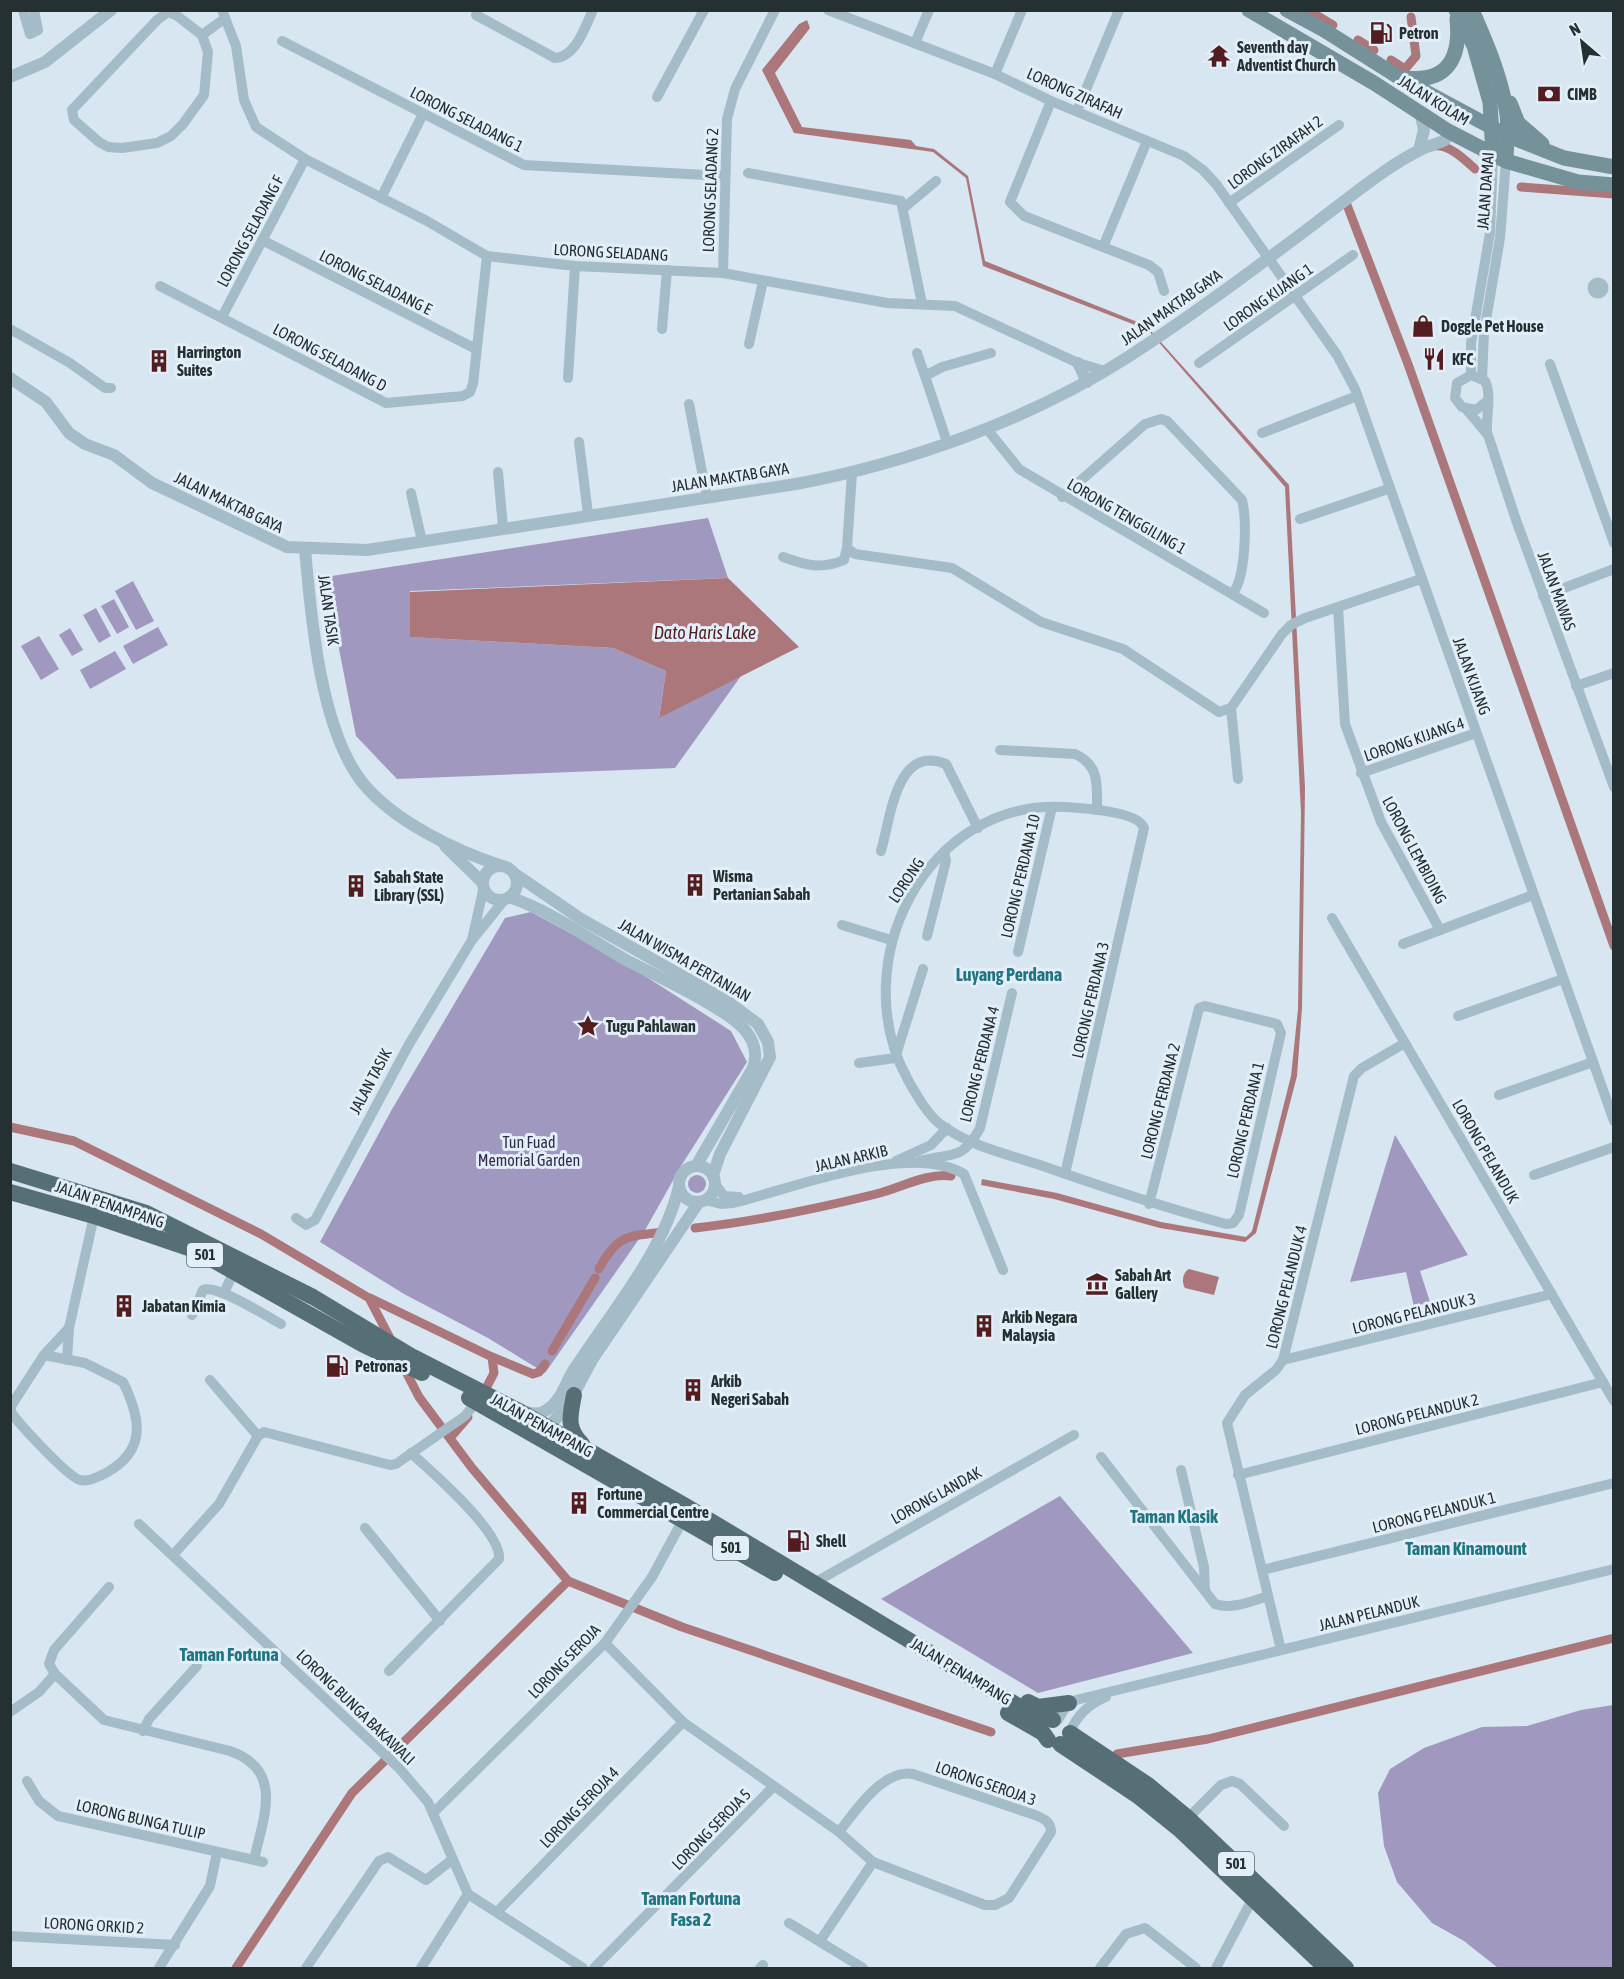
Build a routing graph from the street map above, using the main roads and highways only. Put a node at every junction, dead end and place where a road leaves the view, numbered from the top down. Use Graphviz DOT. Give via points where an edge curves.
graph roads {
  1 [pos="1249,10"];
  2 [pos="1287,10"];
  3 [pos="1456,10"];
  4 [pos="1472,10"];
  5 [pos="1491,53"];
  6 [pos="1400,78"];
  7 [pos="1426,90"];
  8 [pos="1491,128"];
  9 [pos="1448,131"];
  10 [pos="1506,135"];
  11 [pos="1499,158"];
  12 [pos="1564,158"];
  13 [pos="1614,167"];
  14 [pos="1614,185"];
  15 [pos="10,1171"];
  16 [pos="10,1192"];
  17 [pos="84,1193"];
  18 [pos="94,1216"];
  19 [pos="476,1395"];
  20 [pos="566,1397"];
  21 [pos="548,1427"];
  22 [pos="525,1430"];
  23 [pos="591,1452"];
  24 [pos="686,1514"];
  25 [pos="780,1575"];
  26 [pos="814,1584"];
  27 [pos="820,1600"];
  28 [pos="959,1671"];
  29 [pos="1069,1703"];
  30 [pos="1064,1739"];
  31 [pos="1255,1893"];
  32 [pos="1326,1968"];
  33 [pos="1346,1968"];
  1 -- 9 [label="main road, JALAN KOLAM"];
  2 -- 6 [label="main road, JALAN KOLAM"];
  3 -- 6 [label="main road" via="1458,48 1448,66 1438,74 1418,80"];
  3 -- 8 [label="main road, JALAN DAMAI" via="1474,46 1490,102"];
  4 -- 5 [label="main road, JALAN DAMAI"];
  5 -- 10 [label="main road, JALAN DAMAI" via="1507,115"];
  5 -- 12 [label="main road" via="1503,75 1518,123"];
  6 -- 7 [label="main road, JALAN KOLAM"];
  7 -- 8 [label="main road, JALAN KOLAM"];
  7 -- 9 [label="main road"];
  8 -- 10 [label="main road, JALAN KOLAM"];
  8 -- 11 [label="main road, JALAN DAMAI"];
  9 -- 11 [label="main road, JALAN KOLAM"];
  10 -- 11 [label="main road, JALAN DAMAI"];
  10 -- 12 [label="main road, JALAN KOLAM"];
  11 -- 14 [label="main road, JALAN KOLAM" via="1578,182"];
  12 -- 13 [label="main road, JALAN KOLAM"];
  15 -- 17 [label="main road, JALAN PENAMPANG / 501"];
  16 -- 18 [label="main road, JALAN PENAMPANG / 501"];
  17 -- 18 [label="main road"];
  17 -- 19 [label="main road, JALAN PENAMPANG / 501" via="146,1213 251,1264"];
  18 -- 19 [label="main road, JALAN PENAMPANG / 501" via="197,1251 383,1355"];
  19 -- 21 [label="main road, JALAN PENAMPANG / 501"];
  19 -- 22 [label="main road, JALAN PENAMPANG / 501"];
  20 -- 23 [label="main road" via="570,1429"];
  21 -- 22 [label="main road"];
  21 -- 23 [label="main road, JALAN PENAMPANG / 501"];
  22 -- 24 [label="main road, JALAN PENAMPANG / 501"];
  23 -- 24 [label="main road, JALAN PENAMPANG / 501"];
  24 -- 25 [label="main road, JALAN PENAMPANG / 501"];
  24 -- 26 [label="main road, JALAN PENAMPANG / 501"];
  25 -- 26 [label="main road"];
  25 -- 27 [label="main road, JALAN PENAMPANG / 501"];
  26 -- 27 [label="main road"];
  26 -- 28 [label="main road, JALAN PENAMPANG / 501"];
  27 -- 30 [label="main road, JALAN PENAMPANG / 501" via="1043,1733"];
  28 -- 29 [label="main road" via="1038,1707"];
  28 -- 30 [label="main road, JALAN PENAMPANG / 501" via="1030,1713 1067,1723"];
  30 -- 31 [label="main road, JALAN PENAMPANG / 501"];
  30 -- 31 [label="main road, JALAN PENAMPANG / 501" via="1089,1745 1188,1818"];
  31 -- 32 [label="main road, JALAN PENAMPANG / 501"];
  31 -- 33 [label="main road, JALAN PENAMPANG / 501"];
}
